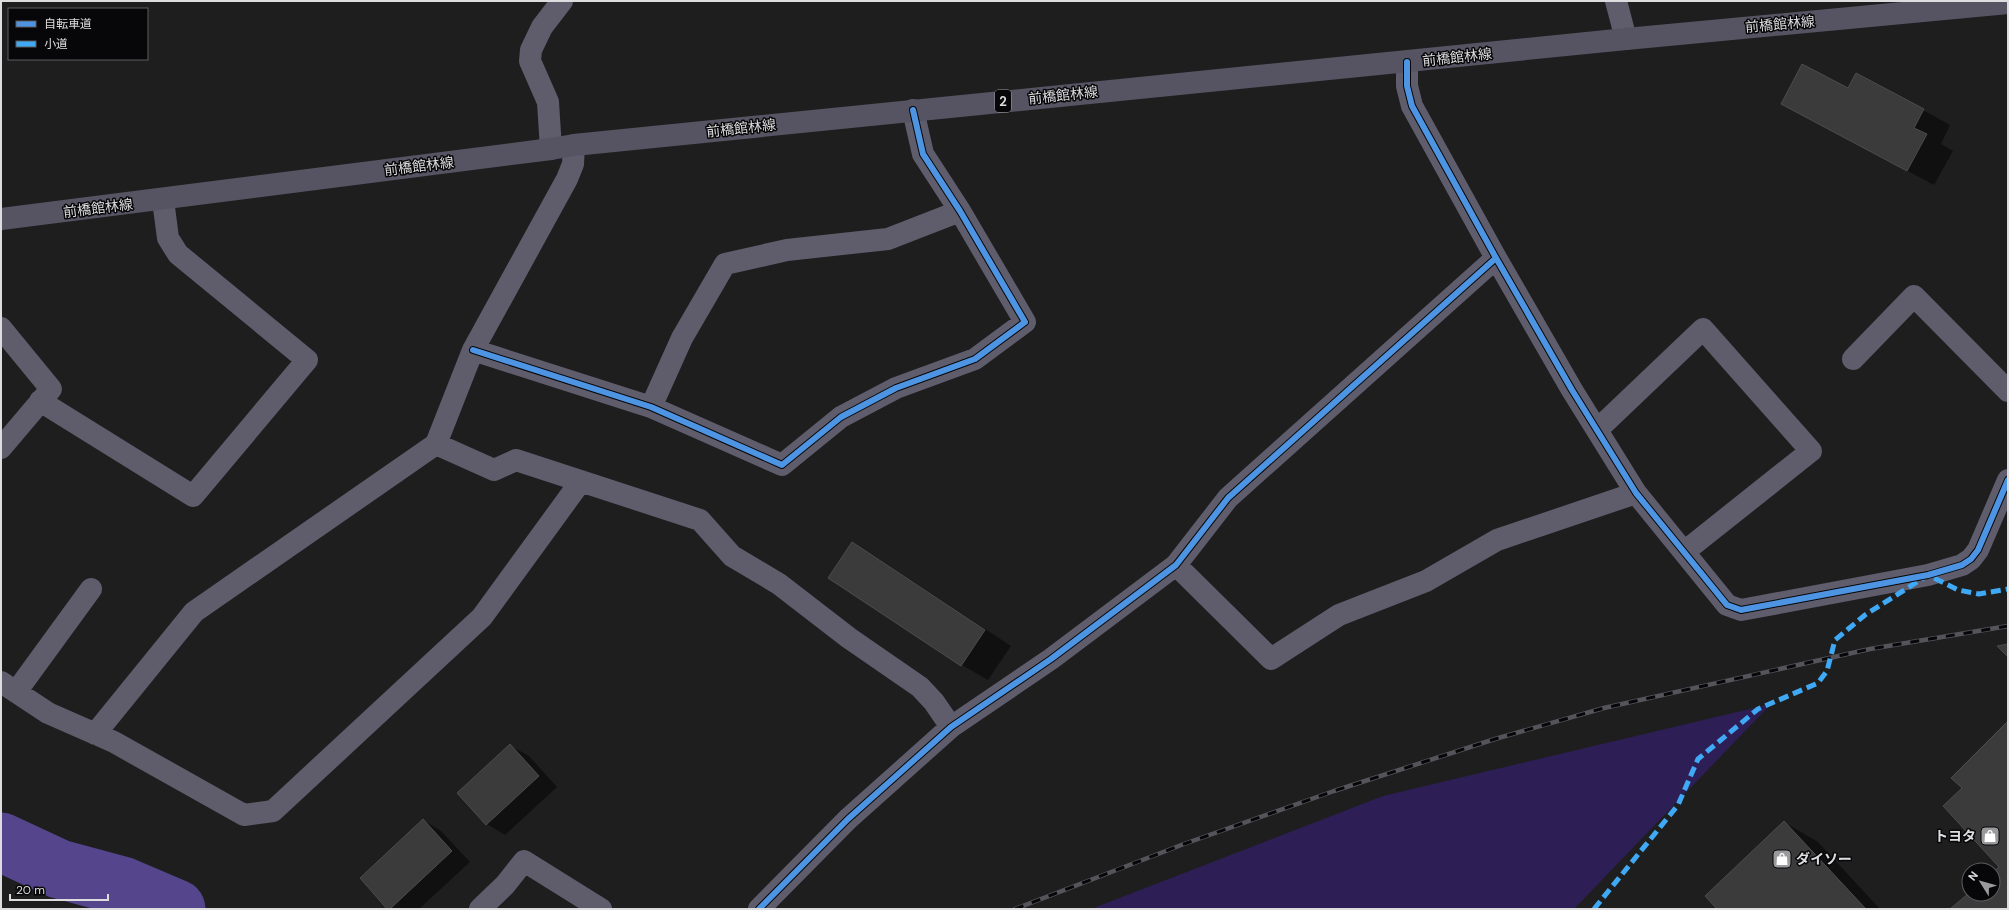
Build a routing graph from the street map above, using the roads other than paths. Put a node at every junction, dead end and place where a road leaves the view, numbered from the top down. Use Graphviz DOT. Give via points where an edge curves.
graph roads {
  1 [pos="562,1"];
  2 [pos="1616,1"];
  3 [pos="2008,3"];
  4 [pos="1626,39"];
  5 [pos="1407,62"];
  6 [pos="913,110"];
  7 [pos="574,145"];
  8 [pos="551,149"];
  9 [pos="163,200"];
  10 [pos="960,211"];
  11 [pos="1,219"];
  12 [pos="1496,258"];
  13 [pos="1,328"];
  14 [pos="474,350"];
  15 [pos="1853,360"];
  16 [pos="2008,391"];
  17 [pos="40,401"];
  18 [pos="651,407"];
  19 [pos="1597,430"];
  20 [pos="436,444"];
  21 [pos="1,448"];
  22 [pos="2008,480"];
  23 [pos="581,481"];
  24 [pos="1636,493"];
  25 [pos="1684,552"];
  26 [pos="1176,565"];
  27 [pos="91,589"];
  28 [pos="9,687"];
  29 [pos="951,727"];
  30 [pos="94,734"];
  31 [pos="480,909"];
  32 [pos="601,909"];
  33 [pos="759,909"];
  1 -- 8 [label="street" via="542,27 531,50 530,61 548,102"];
  2 -- 4 [label="street"];
  3 -- 4 [label="main road, 前橋館林線 / 2"];
  4 -- 5 [label="main road, 前橋館林線 / 2"];
  5 -- 6 [label="main road, 前橋館林線 / 2"];
  5 -- 12 [label="street" via="1407,86 1412,106"];
  6 -- 7 [label="main road, 前橋館林線 / 2"];
  6 -- 10 [label="street" via="923,154"];
  7 -- 8 [label="main road, 前橋館林線 / 2"];
  7 -- 14 [label="street" via="573,164 567,179"];
  8 -- 9 [label="main road, 前橋館林線 / 2"];
  9 -- 11 [label="main road, 前橋館林線 / 2"];
  9 -- 17 [label="street" via="168,238 178,254 307,360 193,496"];
  10 -- 18 [label="street" via="888,239 787,250 725,264 682,338"];
  10 -- 18 [label="street" via="1025,322 976,359 896,388 841,417 782,465"];
  12 -- 19 [label="street"];
  12 -- 26 [label="street" via="1228,498"];
  13 -- 17 [label="street" via="51,389"];
  14 -- 18 [label="street"];
  14 -- 20 [label="street"];
  15 -- 16 [label="street" via="1914,296"];
  17 -- 21 [label="street"];
  19 -- 24 [label="street"];
  19 -- 25 [label="street" via="1703,329 1812,451"];
  20 -- 23 [label="street" via="494,470 516,460"];
  20 -- 30 [label="street" via="194,612"];
  22 -- 25 [label="street" via="1978,550 1971,559 1962,565 1928,575 1741,610 1727,606"];
  23 -- 29 [label="street" via="700,520 732,556 779,584 849,638 920,687"];
  23 -- 30 [label="street" via="482,617 273,811 244,815 114,742"];
  24 -- 25 [label="street"];
  24 -- 26 [label="street" via="1496,540 1426,582 1339,615 1271,658"];
  26 -- 29 [label="street" via="1051,659"];
  27 -- 28 [label="street"];
  28 -- 30 [label="street" via="48,713"];
  29 -- 33 [label="street" via="848,819"];
  31 -- 32 [label="street" via="505,885 524,861"];
}
